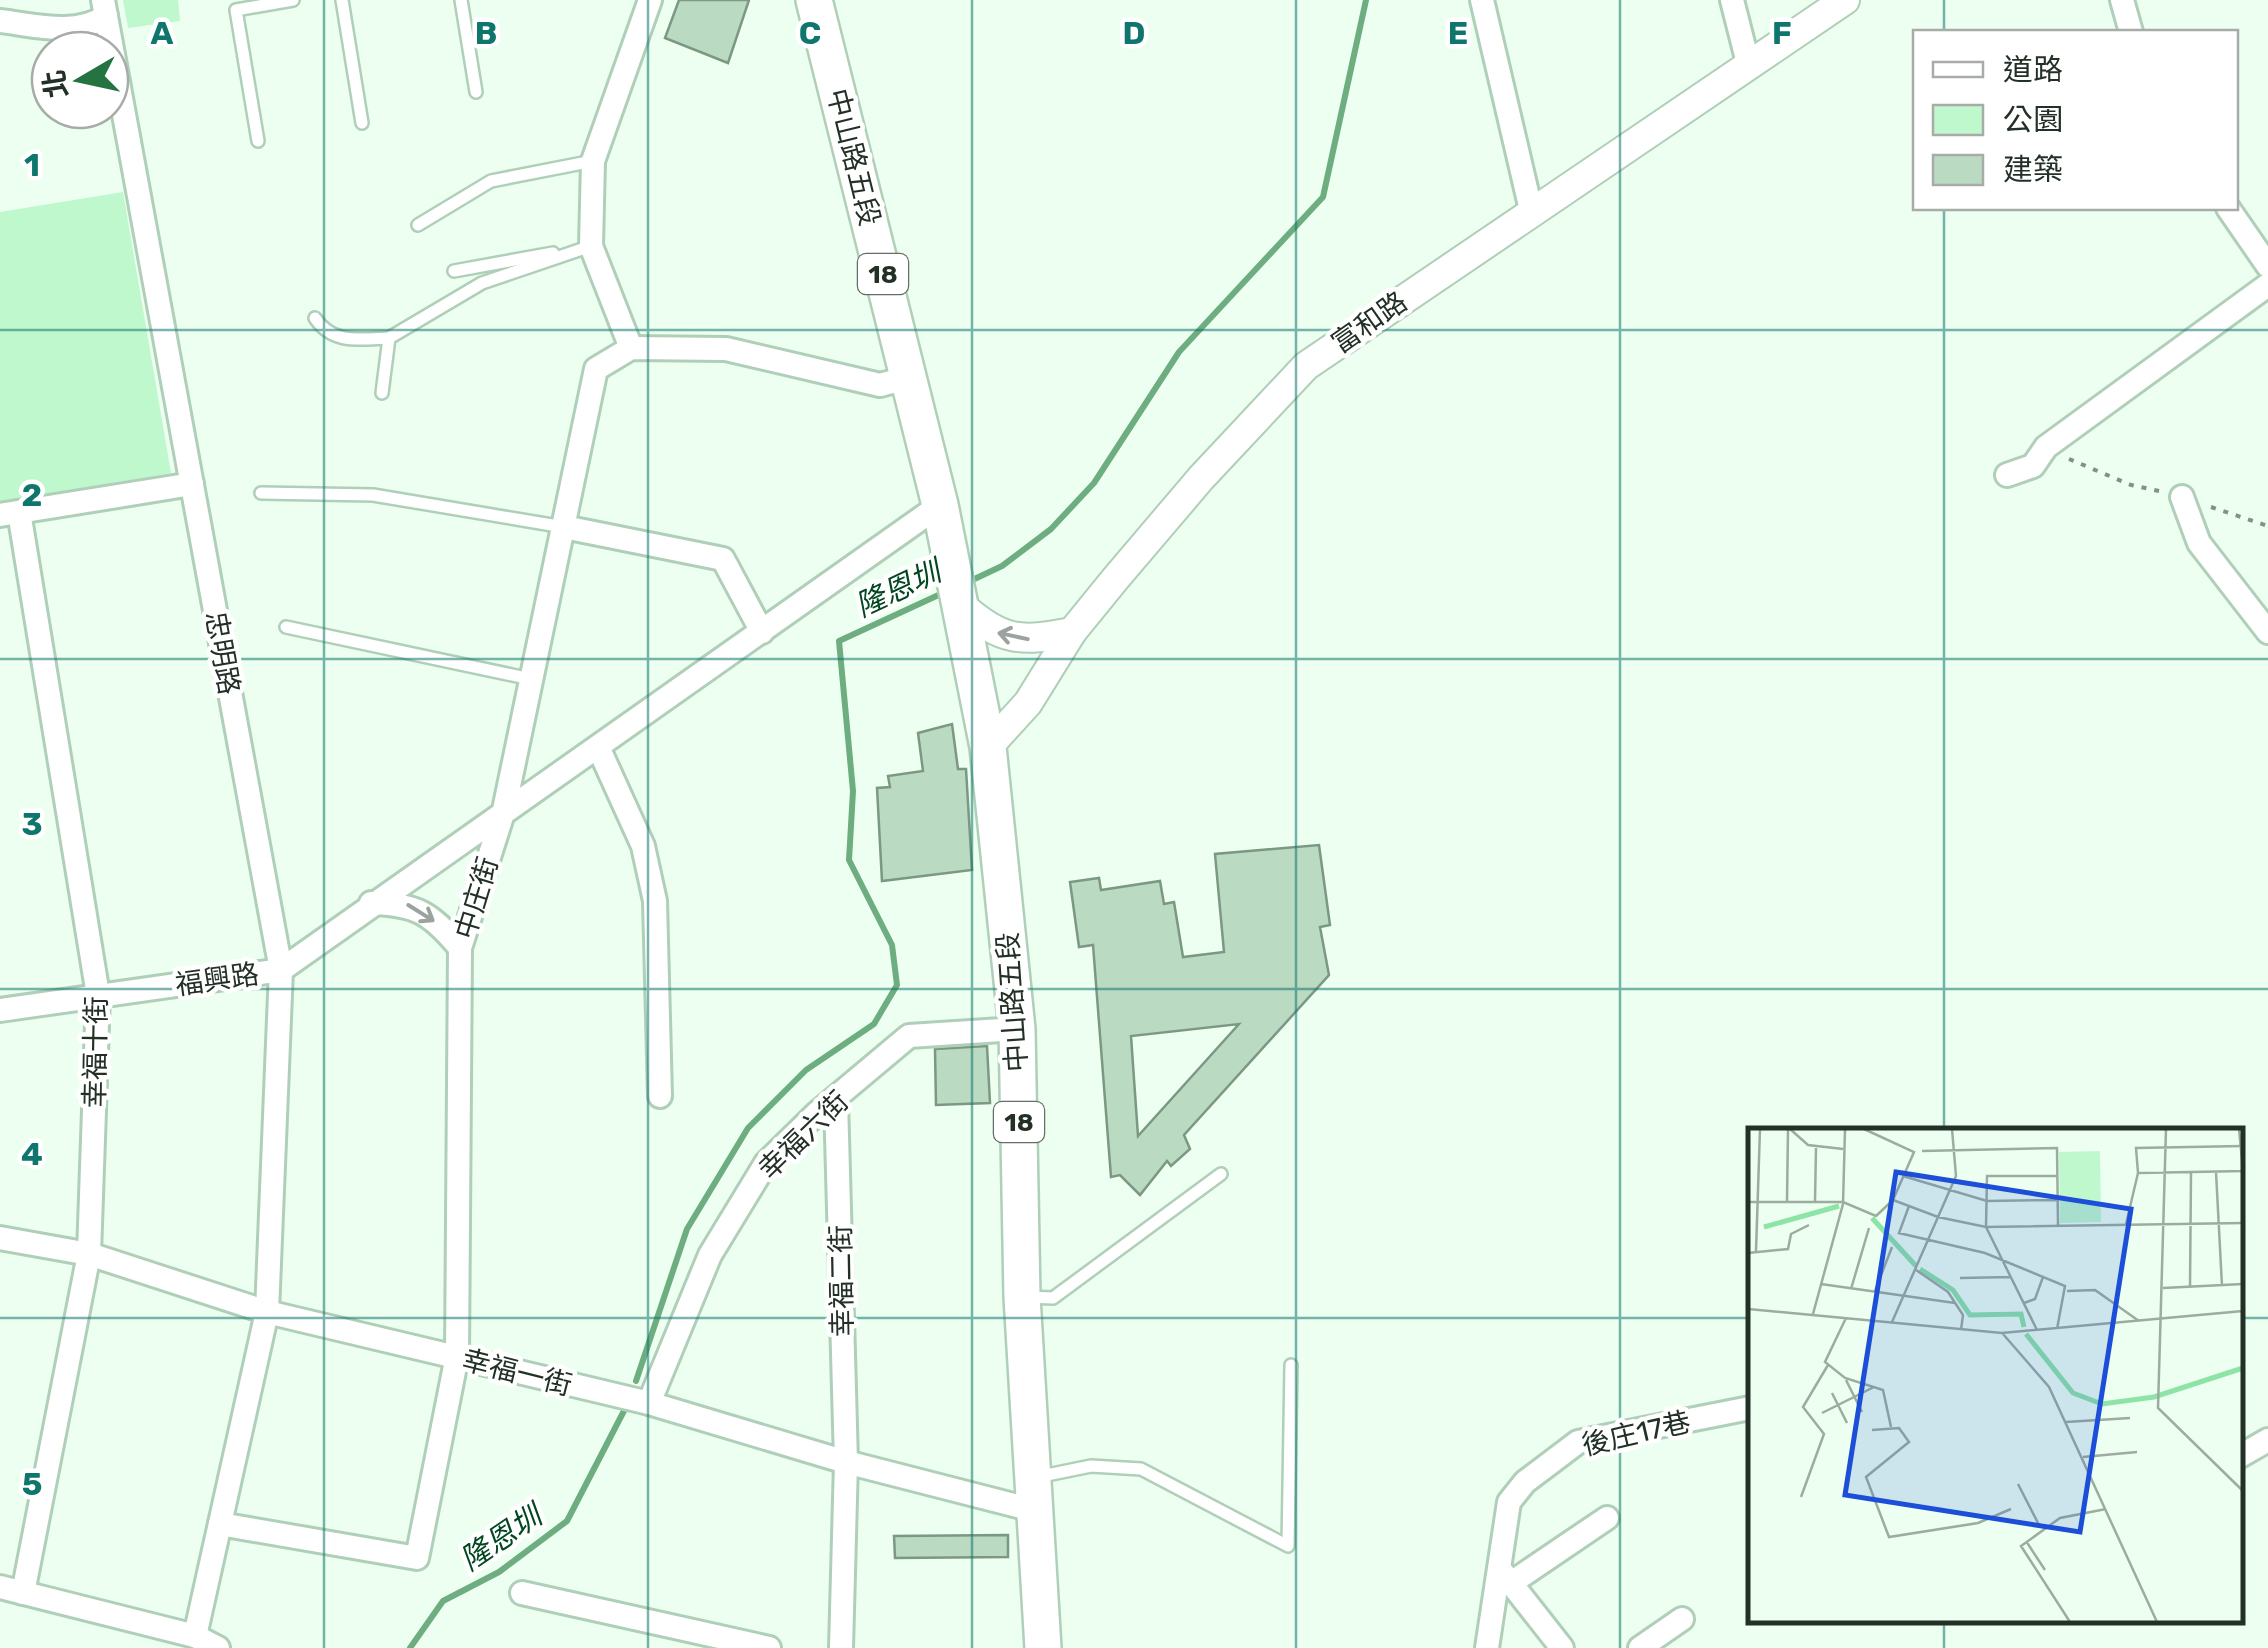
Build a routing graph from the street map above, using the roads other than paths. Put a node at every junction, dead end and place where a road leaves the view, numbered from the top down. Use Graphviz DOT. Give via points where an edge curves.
graph roads {
  1 [pos="293,0"];
  2 [pos="342,0"];
  3 [pos="461,0"];
  4 [pos="650,0"];
  5 [pos="814,0"];
  6 [pos="1482,0"];
  7 [pos="1732,0"];
  8 [pos="1844,0"];
  9 [pos="2122,0"];
  10 [pos="104,8"];
  11 [pos="0,21"];
  12 [pos="2130,30"];
  13 [pos="1748,63"];
  14 [pos="476,92"];
  15 [pos="362,122"];
  16 [pos="258,141"];
  17 [pos="594,161"];
  18 [pos="1531,210"];
  19 [pos="2229,210"];
  20 [pos="418,225"];
  21 [pos="591,246"];
  22 [pos="2268,266"];
  23 [pos="454,271"];
  24 [pos="2268,285"];
  25 [pos="315,318"];
  26 [pos="389,338"];
  27 [pos="631,348"];
  28 [pos="910,377"];
  29 [pos="382,393"];
  30 [pos="2007,475"];
  31 [pos="192,484"];
  32 [pos="261,493"];
  33 [pos="2182,497"];
  34 [pos="940,505"];
  35 [pos="10,514"];
  36 [pos="564,527"];
  37 [pos="961,603"];
  38 [pos="286,627"];
  39 [pos="762,632"];
  40 [pos="1072,632"];
  41 [pos="2268,632"];
  42 [pos="532,679"];
  43 [pos="988,747"];
  44 [pos="599,748"];
  45 [pos="504,810"];
  46 [pos="371,904"];
  47 [pos="460,948"];
  48 [pos="281,970"];
  49 [pos="98,995"];
  50 [pos="0,1010"];
  51 [pos="1018,1029"];
  52 [pos="660,1096"];
  53 [pos="836,1100"];
  54 [pos="1221,1174"];
  55 [pos="0,1238"];
  56 [pos="89,1254"];
  57 [pos="1022,1298"];
  58 [pos="268,1312"];
  59 [pos="457,1356"];
  60 [pos="1291,1365"];
  61 [pos="649,1404"];
  62 [pos="1748,1408"];
  63 [pos="2268,1440"];
  64 [pos="2243,1454"];
  65 [pos="846,1462"];
  66 [pos="1033,1494"];
  67 [pos="1608,1518"];
  68 [pos="220,1524"];
  69 [pos="1506,1575"];
  70 [pos="12,1590"];
  71 [pos="522,1593"];
  72 [pos="1682,1619"];
  73 [pos="195,1636"];
  74 [pos="218,1648"];
  75 [pos="769,1648"];
  76 [pos="841,1648"];
  77 [pos="1043,1648"];
  78 [pos="1487,1648"];
  79 [pos="1562,1648"];
  80 [pos="1640,1648"];
  1 -- 16 [label="lane" via="236,10"];
  2 -- 15 [label="lane"];
  3 -- 14 [label="lane"];
  4 -- 17 [label="street"];
  5 -- 28 [label="main road, 中山路五段 / 18"];
  6 -- 18 [label="street"];
  7 -- 13 [label="street"];
  8 -- 13 [label="street, 富和路"];
  9 -- 12 [label="street"];
  10 -- 11 [label="street" via="94,24 64,29"];
  10 -- 31 [label="street, 忠明路"];
  13 -- 18 [label="street, 富和路"];
  17 -- 20 [label="lane" via="491,181"];
  17 -- 21 [label="street"];
  18 -- 40 [label="street, 富和路" via="1306,366 1200,478"];
  19 -- 22 [label="street"];
  21 -- 23 [label="lane"];
  21 -- 26 [label="lane" via="482,284"];
  21 -- 27 [label="street"];
  24 -- 30 [label="street" via="2046,447 2033,466"];
  25 -- 26 [label="lane" via="344,340"];
  26 -- 29 [label="lane"];
  27 -- 28 [label="street" via="726,349 880,385"];
  27 -- 36 [label="street, 中庄街" via="596,369"];
  28 -- 34 [label="main road, 中山路五段 / 18"];
  31 -- 35 [label="street"];
  31 -- 48 [label="street, 忠明路"];
  32 -- 36 [label="lane" via="372,495"];
  33 -- 41 [label="street" via="2200,543"];
  34 -- 37 [label="main road, 中山路五段 / 18"];
  34 -- 39 [label="street, 福興路"];
  35 -- 49 [label="street, 幸福十街"];
  36 -- 39 [label="street" via="723,559"];
  36 -- 42 [label="street, 中庄街"];
  40 -- 37 [label="street, one-way" via="1014,638 988,630"];
  37 -- 43 [label="main road, 中山路五段 / 18"];
  38 -- 42 [label="lane"];
  39 -- 44 [label="street, 福興路"];
  40 -- 43 [label="street, 富和路" via="1028,703"];
  42 -- 45 [label="street, 中庄街"];
  43 -- 51 [label="main road, 中山路五段 / 18"];
  44 -- 45 [label="street, 福興路"];
  44 -- 52 [label="street" via="643,846 655,902"];
  45 -- 46 [label="street, 福興路"];
  45 -- 47 [label="street, 中庄街"];
  46 -- 47 [label="street, one-way" via="406,904"];
  46 -- 48 [label="street, 福興路"];
  47 -- 59 [label="street, 中庄街"];
  48 -- 49 [label="street, 福興路"];
  48 -- 58 [label="street, 忠明路"];
  49 -- 50 [label="street, 福興路"];
  49 -- 56 [label="street, 幸福十街"];
  51 -- 53 [label="street, 幸福六街" via="910,1036"];
  51 -- 57 [label="main road, 中山路五段 / 18"];
  53 -- 61 [label="street, 幸福六街" via="766,1163 732,1216"];
  53 -- 65 [label="street, 幸福二街"];
  54 -- 57 [label="lane" via="1053,1298"];
  55 -- 56 [label="street, 幸福一街"];
  56 -- 58 [label="street, 幸福一街"];
  56 -- 70 [label="street, 幸福十街"];
  57 -- 66 [label="main road, 中山路五段 / 18"];
  58 -- 59 [label="street, 幸福一街"];
  58 -- 68 [label="street, 忠明路"];
  59 -- 61 [label="street, 幸福一街"];
  59 -- 68 [label="street, 中庄街" via="417,1558"];
  60 -- 66 [label="lane" via="1288,1546 1141,1469 1091,1466"];
  61 -- 65 [label="street, 幸福一街"];
  62 -- 69 [label="street, 後庄17巷" via="1578,1442 1509,1502"];
  63 -- 64 [label="street"];
  65 -- 66 [label="street, 幸福一街"];
  65 -- 76 [label="street, 幸福二街"];
  66 -- 77 [label="main road, 中山路五段 / 18"];
  67 -- 69 [label="street"];
  68 -- 73 [label="street, 忠明路"];
  69 -- 78 [label="street, 後庄17巷"];
  69 -- 79 [label="street"];
  70 -- 73 [label="street"];
  71 -- 75 [label="street"];
  72 -- 80 [label="street"];
  73 -- 74 [label="street"];
}
